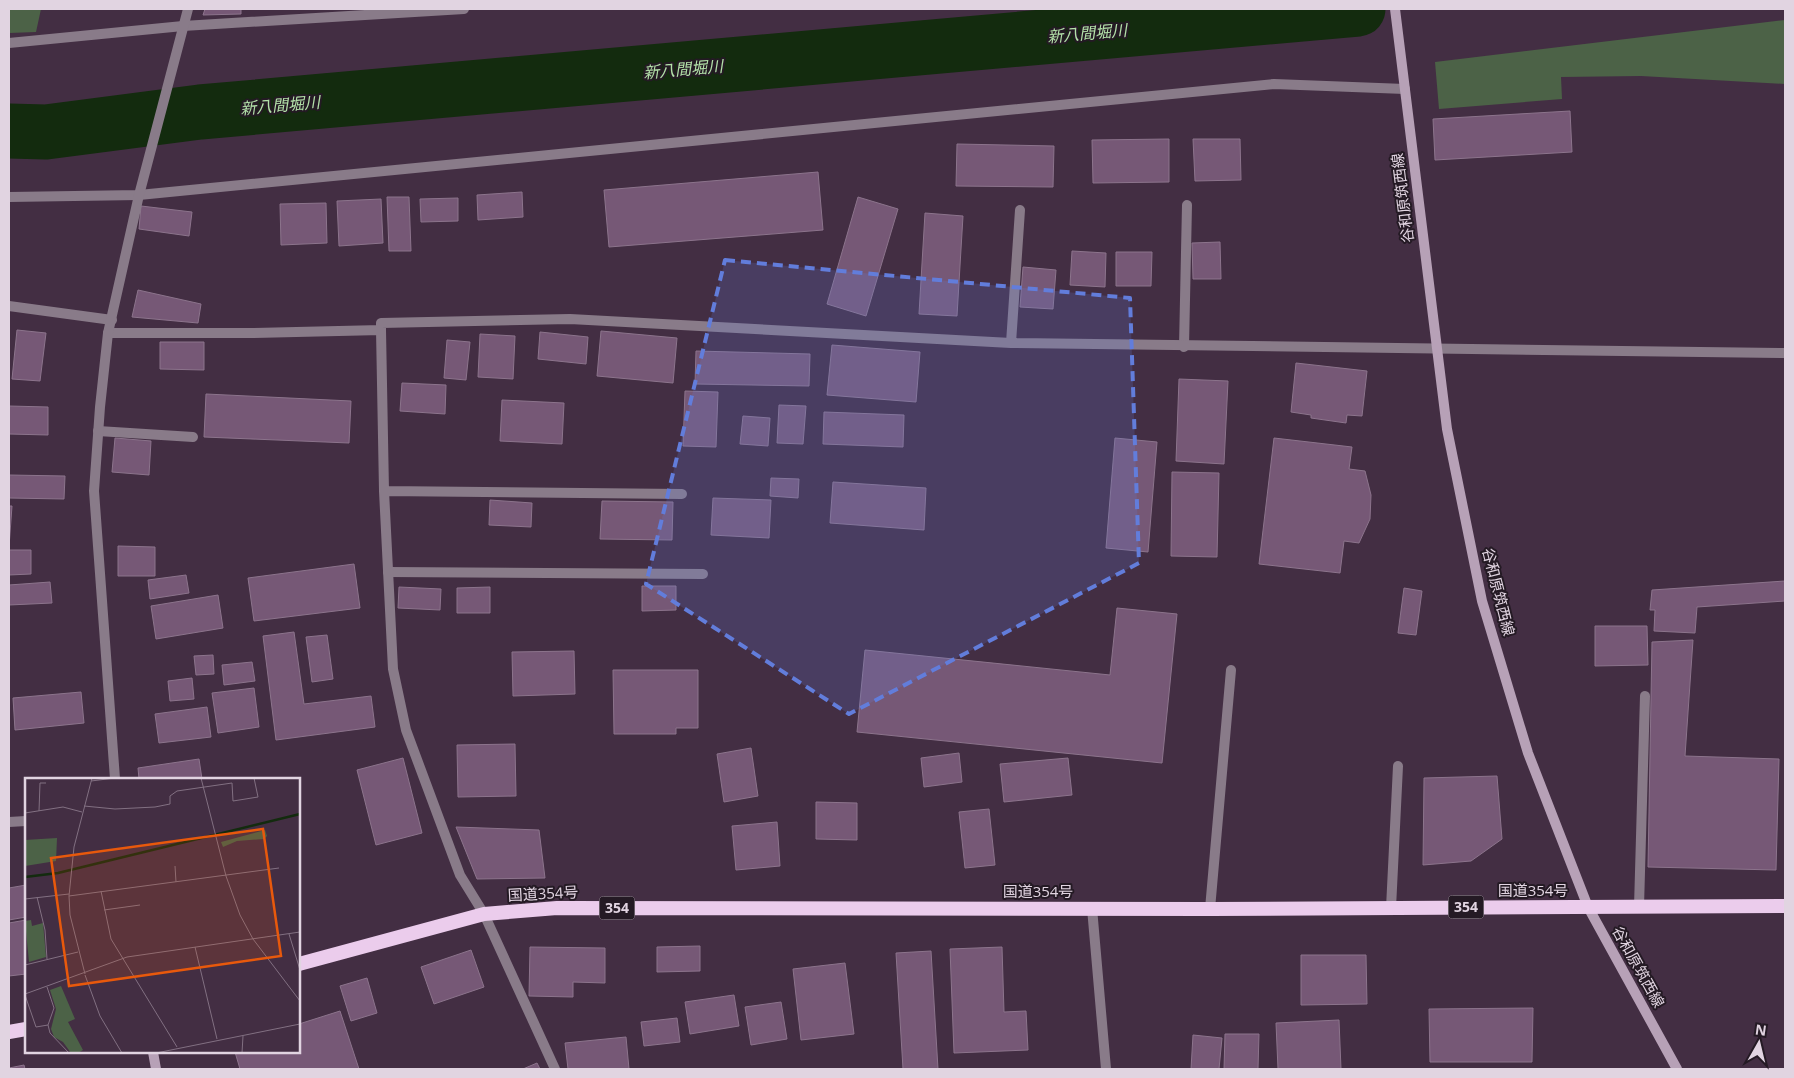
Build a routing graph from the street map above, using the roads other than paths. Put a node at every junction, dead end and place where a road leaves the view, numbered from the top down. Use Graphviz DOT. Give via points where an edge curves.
graph roads {
  1 [pos="188,9"];
  2 [pos="464,9"];
  3 [pos="1395,9"];
  4 [pos="182,30"];
  5 [pos="9,43"];
  6 [pos="1405,88"];
  7 [pos="141,190"];
  8 [pos="9,197"];
  9 [pos="1187,205"];
  10 [pos="1020,210"];
  11 [pos="9,306"];
  12 [pos="112,320"];
  13 [pos="381,330"];
  14 [pos="108,333"];
  15 [pos="1011,343"];
  16 [pos="1184,347"];
  17 [pos="1435,348"];
  18 [pos="1785,353"];
  19 [pos="98,431"];
  20 [pos="193,436"];
  21 [pos="384,491"];
  22 [pos="682,494"];
  23 [pos="388,572"];
  24 [pos="703,574"];
  25 [pos="1231,670"];
  26 [pos="1645,696"];
  27 [pos="1398,766"];
  28 [pos="115,778"];
  29 [pos="25,821"];
  30 [pos="9,822"];
  31 [pos="1785,906"];
  32 [pos="1588,907"];
  33 [pos="1639,907"];
  34 [pos="1092,908"];
  35 [pos="1391,908"];
  36 [pos="1210,909"];
  37 [pos="484,914"];
  38 [pos="300,964"];
  39 [pos="25,1029"];
  40 [pos="9,1032"];
  41 [pos="153,1053"];
  42 [pos="156,1069"];
  43 [pos="555,1069"];
  44 [pos="1106,1069"];
  45 [pos="1677,1069"];
  1 -- 4 [label="street"];
  2 -- 4 [label="street"];
  3 -- 6 [label="main road, 谷和原筑西線"];
  4 -- 5 [label="street"];
  4 -- 7 [label="street"];
  6 -- 7 [label="street" via="1274,84"];
  6 -- 17 [label="main road, 谷和原筑西線"];
  7 -- 8 [label="street"];
  7 -- 12 [label="street"];
  9 -- 16 [label="street"];
  10 -- 15 [label="street"];
  11 -- 12 [label="street"];
  12 -- 14 [label="street"];
  13 -- 14 [label="street"];
  13 -- 15 [label="street" via="381,323 570,319"];
  13 -- 21 [label="street"];
  14 -- 19 [label="street"];
  15 -- 16 [label="street"];
  16 -- 17 [label="street"];
  17 -- 18 [label="street"];
  17 -- 32 [label="main road, 谷和原筑西線" via="1447,429 1482,601 1528,753"];
  19 -- 20 [label="street"];
  19 -- 28 [label="street" via="94,491"];
  21 -- 22 [label="street"];
  21 -- 23 [label="street"];
  23 -- 24 [label="street"];
  23 -- 37 [label="street" via="393,669 408,738 460,875"];
  25 -- 36 [label="street"];
  26 -- 33 [label="street"];
  27 -- 35 [label="street"];
  29 -- 30 [label="street"];
  31 -- 33 [label="highway, 国道354号 / 354"];
  32 -- 33 [label="highway, 国道354号 / 354"];
  32 -- 35 [label="highway, 国道354号 / 354"];
  32 -- 45 [label="main road, 谷和原筑西線"];
  34 -- 36 [label="highway, 国道354号 / 354"];
  34 -- 37 [label="highway, 国道354号 / 354" via="557,908"];
  34 -- 44 [label="street"];
  35 -- 36 [label="highway, 国道354号 / 354"];
  37 -- 38 [label="highway, 国道354号 / 354"];
  37 -- 43 [label="street"];
  39 -- 40 [label="highway"];
  41 -- 42 [label="main road"];
}
